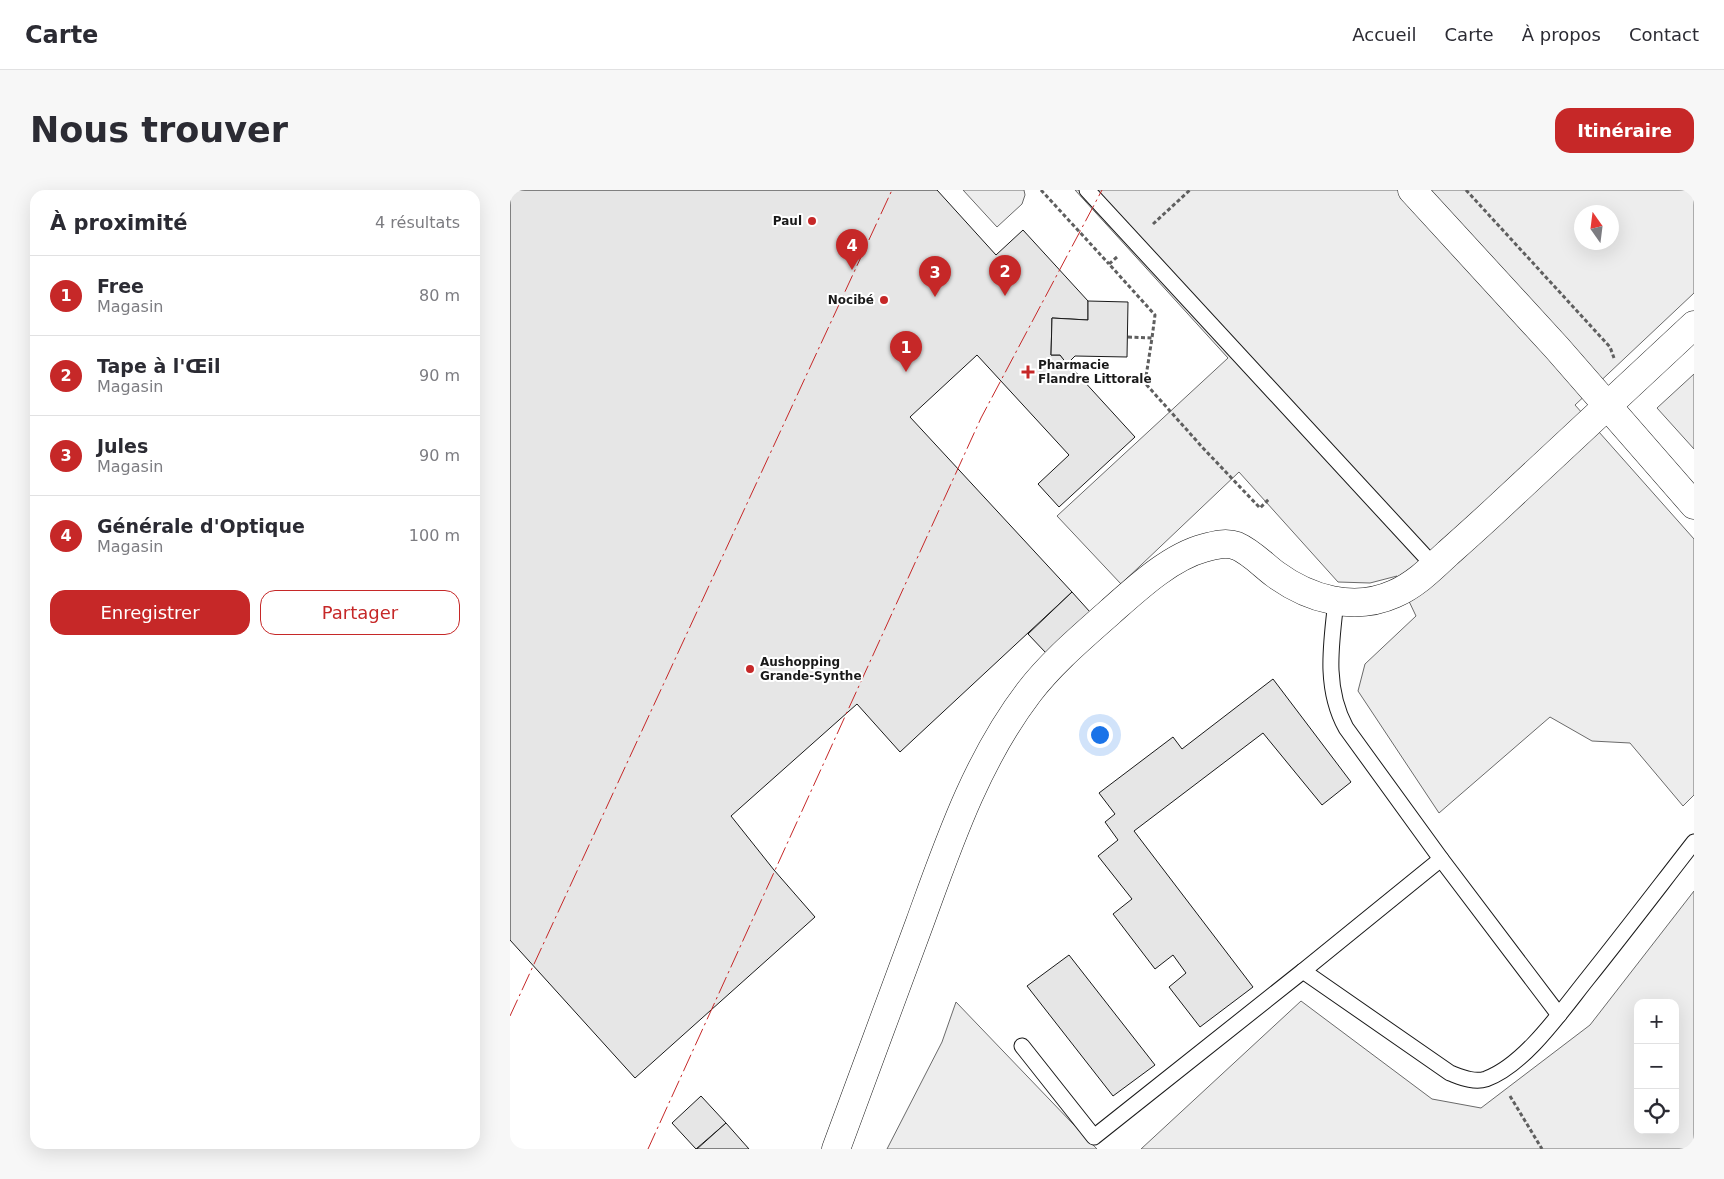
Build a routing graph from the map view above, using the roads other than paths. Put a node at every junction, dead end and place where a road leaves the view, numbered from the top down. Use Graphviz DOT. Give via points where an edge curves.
graph roads {
  1 [pos="1087,190"];
  2 [pos="1412,190"];
  3 [pos="1694,325"];
  4 [pos="1607,407"];
  5 [pos="1694,505"];
  6 [pos="1434,566"];
  7 [pos="1336,602"];
  8 [pos="1694,842"];
  9 [pos="1440,859"];
  10 [pos="1303,971"];
  11 [pos="1559,1015"];
  12 [pos="1022,1046"];
  13 [pos="836,1149"];
  1 -- 6 [label="lane"];
  2 -- 4 [label="street"];
  3 -- 4 [label="street"];
  4 -- 5 [label="street"];
  4 -- 6 [label="street"];
  6 -- 7 [label="street" via="1410,587 1381,600"];
  7 -- 9 [label="lane" via="1330,668 1339,714"];
  7 -- 13 [label="street" via="1304,592 1234,545 1202,548 1178,559 1132,592 1042,676 996,743 961,812"];
  8 -- 11 [label="lane"];
  9 -- 10 [label="lane"];
  9 -- 11 [label="lane"];
  10 -- 11 [label="lane" via="1450,1073 1475,1081 1497,1074 1528,1050"];
  10 -- 12 [label="lane" via="1094,1137"];
}
